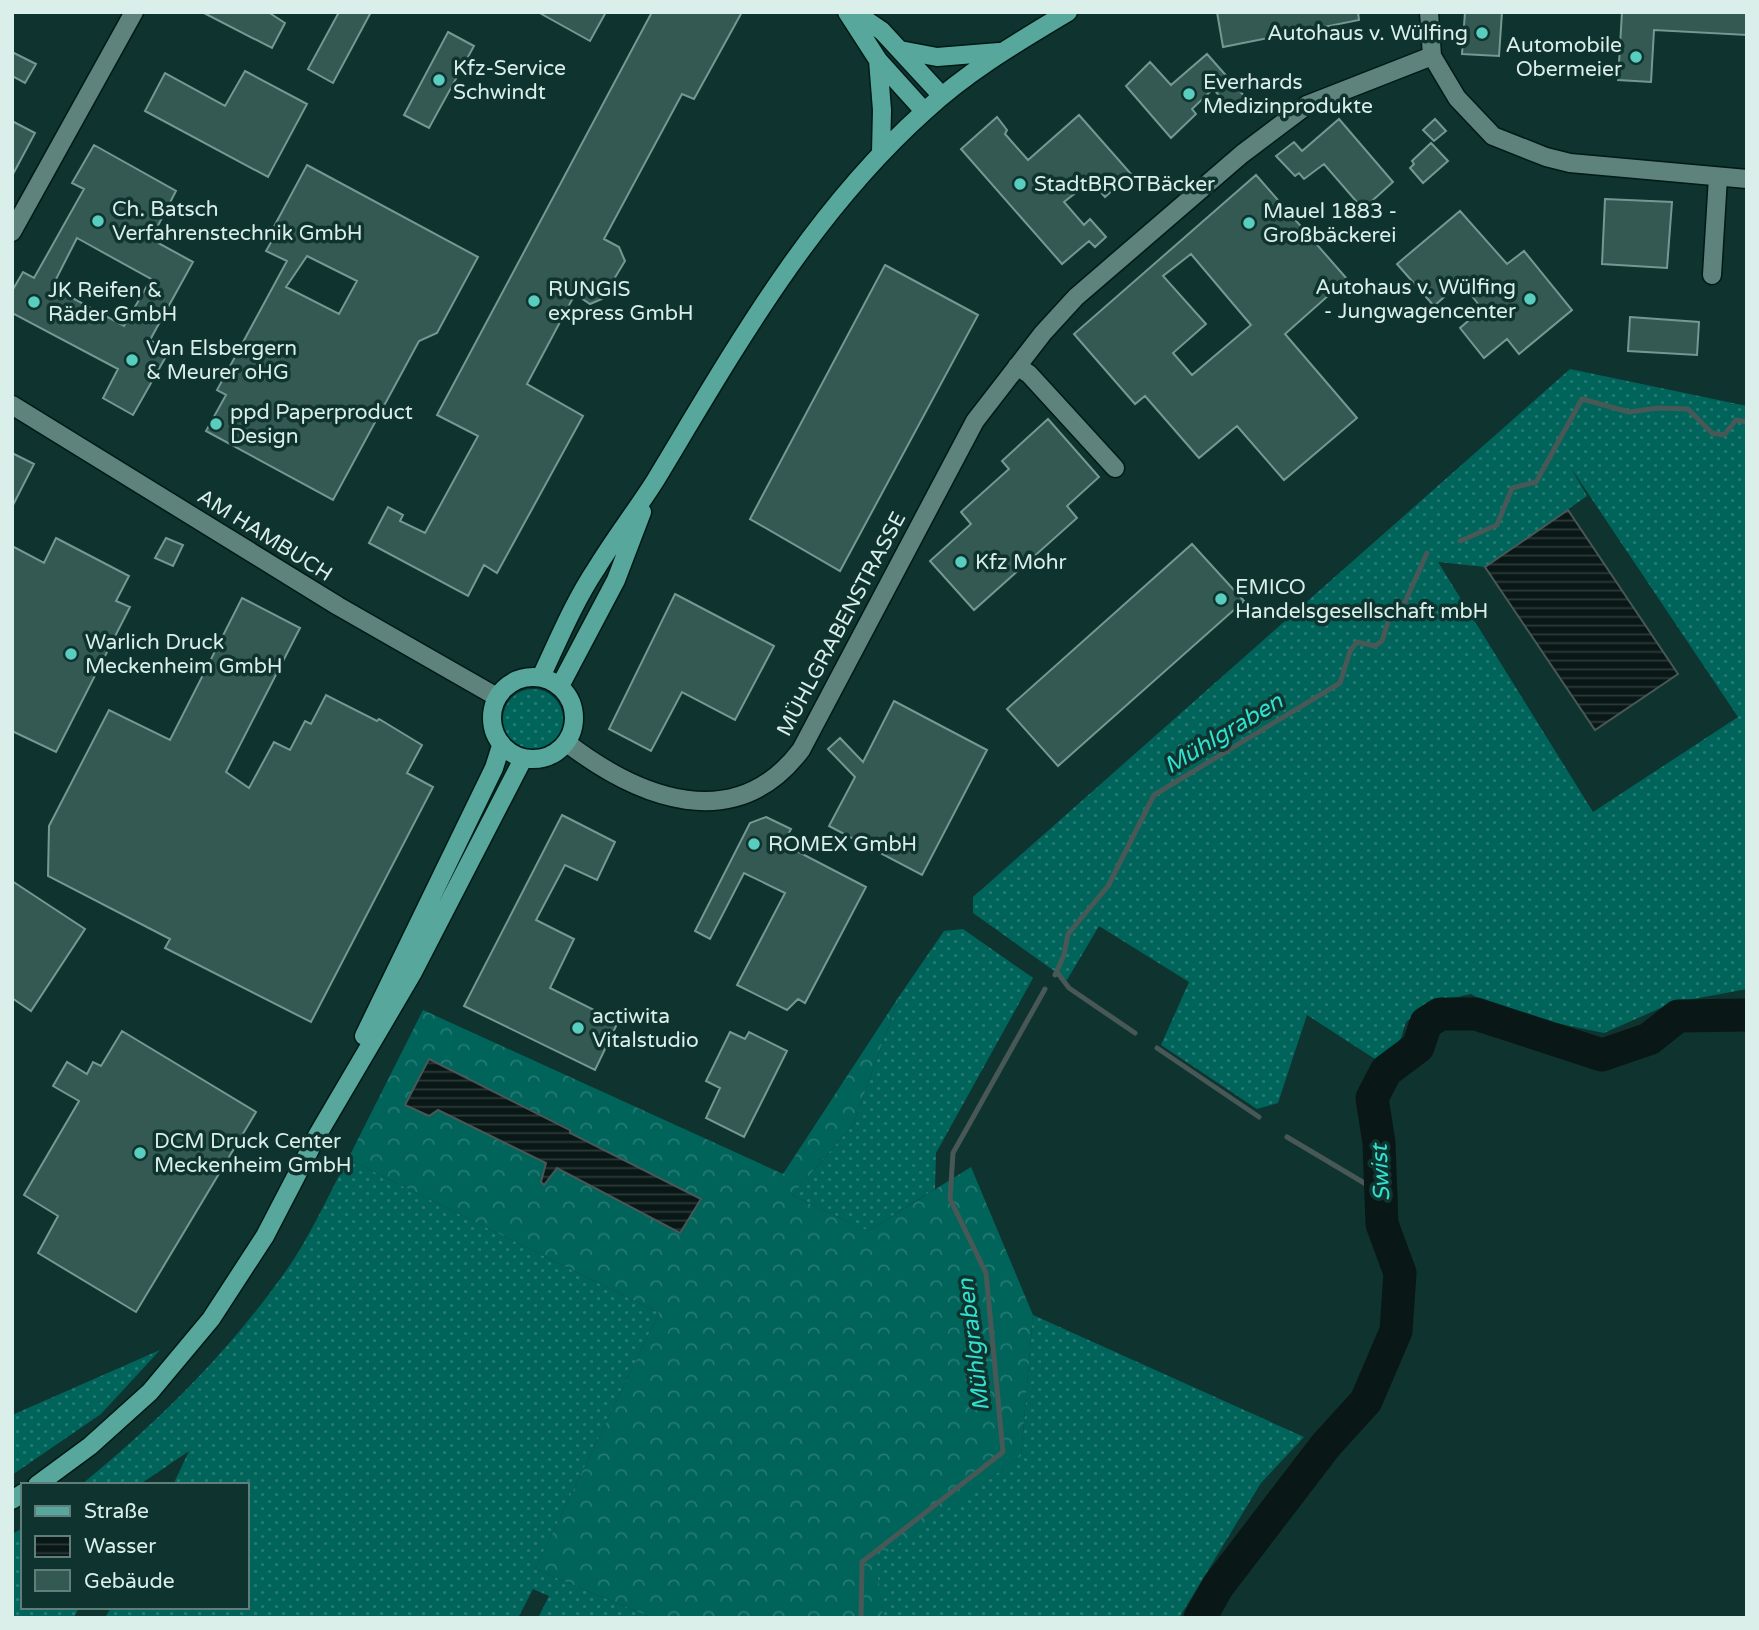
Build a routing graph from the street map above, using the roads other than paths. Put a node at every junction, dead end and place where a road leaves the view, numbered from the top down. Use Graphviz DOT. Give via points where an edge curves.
graph roads {
  1 [pos="134,12"];
  2 [pos="847,12"];
  3 [pos="854,12"];
  4 [pos="1068,12"];
  5 [pos="1429,12"];
  6 [pos="900,50"];
  7 [pos="999,52"];
  8 [pos="1432,56"];
  9 [pos="878,60"];
  10 [pos="942,96"];
  11 [pos="924,111"];
  12 [pos="881,153"];
  13 [pos="1718,177"];
  14 [pos="1747,179"];
  15 [pos="12,232"];
  16 [pos="1712,275"];
  17 [pos="1017,366"];
  18 [pos="12,405"];
  19 [pos="1115,468"];
  20 [pos="653,483"];
  21 [pos="541,677"];
  22 [pos="560,686"];
  23 [pos="497,697"];
  24 [pos="567,743"];
  25 [pos="501,746"];
  26 [pos="523,759"];
  27 [pos="318,1134"];
  28 [pos="40,1483"];
  1 -- 15 [label="street"];
  2 -- 9 [label="main road"];
  3 -- 6 [label="main road"];
  4 -- 7 [label="main road"];
  5 -- 8 [label="street"];
  6 -- 7 [label="main road" via="937,57"];
  6 -- 10 [label="main road"];
  7 -- 10 [label="main road"];
  8 -- 13 [label="street" via="1457,98 1493,136 1570,163"];
  8 -- 17 [label="street, MÜHLGRABENSTRASSE" via="1307,105 1076,297"];
  9 -- 11 [label="main road"];
  9 -- 12 [label="main road"];
  10 -- 11 [label="main road"];
  11 -- 12 [label="main road"];
  12 -- 20 [label="main road" via="807,239 727,358"];
  13 -- 14 [label="street"];
  13 -- 16 [label="street"];
  17 -- 19 [label="street"];
  17 -- 24 [label="street, MÜHLGRABENSTRASSE" via="967,436 801,750 778,776 747,794 714,802 681,801 632,783"];
  18 -- 23 [label="street, AM HAMBUCH" via="338,606"];
  20 -- 21 [label="main road" via="594,571"];
  20 -- 22 [label="main road" via="616,580"];
  21 -- 22 [label="main road"];
  21 -- 23 [label="main road" via="516,680"];
  22 -- 24 [label="main road" via="575,719"];
  23 -- 25 [label="main road" via="492,722"];
  24 -- 26 [label="main road" via="548,758"];
  25 -- 26 [label="main road"];
  25 -- 27 [label="main road"];
  26 -- 27 [label="main road" via="412,974"];
  27 -- 28 [label="main road" via="265,1236 211,1319 150,1392"];
}
